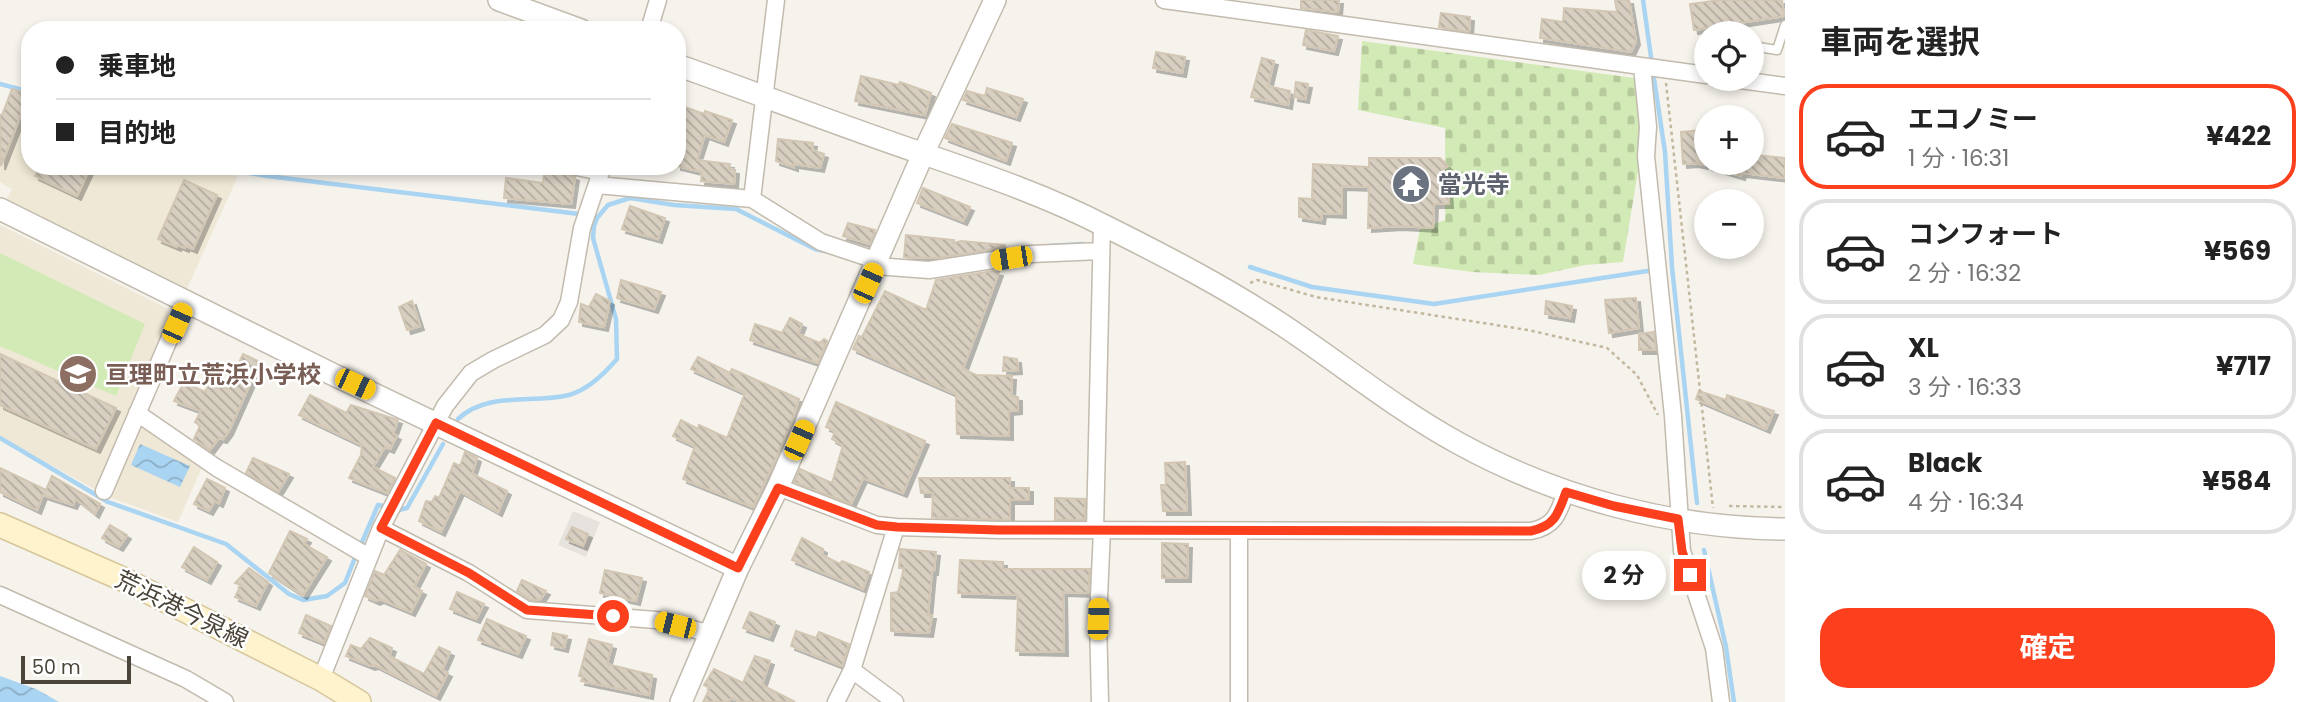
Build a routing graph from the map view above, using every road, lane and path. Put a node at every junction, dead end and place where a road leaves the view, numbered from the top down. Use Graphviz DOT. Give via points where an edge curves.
graph roads {
  1 [pos="499,0"];
  2 [pos="659,0"];
  3 [pos="776,0"];
  4 [pos="995,0"];
  5 [pos="1164,0"];
  6 [pos="1205,3"];
  7 [pos="556,21"];
  8 [pos="652,21"];
  9 [pos="1785,25"];
  10 [pos="1764,48"];
  11 [pos="686,68"];
  12 [pos="1653,68"];
  13 [pos="1694,73"];
  14 [pos="1764,83"];
  15 [pos="1785,86"];
  16 [pos="764,96"];
  17 [pos="923,154"];
  18 [pos="600,175"];
  19 [pos="606,175"];
  20 [pos="752,198"];
  21 [pos="0,209"];
  22 [pos="1102,224"];
  23 [pos="1095,251"];
  24 [pos="877,264"];
  25 [pos="1231,293"];
  26 [pos="187,300"];
  27 [pos="137,413"];
  28 [pos="1673,416"];
  29 [pos="436,423"];
  30 [pos="778,488"];
  31 [pos="104,491"];
  32 [pos="1566,492"];
  33 [pos="1785,507"];
  34 [pos="1721,515"];
  35 [pos="1678,519"];
  36 [pos="0,525"];
  37 [pos="897,527"];
  38 [pos="381,528"];
  39 [pos="1785,529"];
  40 [pos="1098,530"];
  41 [pos="1239,530"];
  42 [pos="362,553"];
  43 [pos="738,568"];
  44 [pos="0,595"];
  45 [pos="712,634"];
  46 [pos="852,670"];
  47 [pos="321,679"];
  48 [pos="225,702"];
  49 [pos="359,702"];
  50 [pos="681,702"];
  51 [pos="836,702"];
  52 [pos="895,702"];
  53 [pos="1100,702"];
  54 [pos="1239,702"];
  55 [pos="1721,702"];
  1 -- 7 [label="street"];
  2 -- 8 [label="street"];
  3 -- 16 [label="street"];
  4 -- 17 [label="street"];
  5 -- 6 [label="street"];
  6 -- 12 [label="street"];
  9 -- 10 [label="lane" via="1777,50"];
  11 -- 16 [label="street"];
  12 -- 13 [label="street"];
  12 -- 28 [label="street" via="1646,156"];
  12 -- 34 [label="path"];
  14 -- 15 [label="street"];
  16 -- 17 [label="street"];
  16 -- 20 [label="street"];
  17 -- 22 [label="street" via="975,170"];
  17 -- 24 [label="street"];
  18 -- 29 [label="street" via="561,320 545,335 471,373"];
  19 -- 20 [label="street"];
  20 -- 24 [label="street" via="821,242"];
  21 -- 26 [label="street"];
  22 -- 23 [label="street"];
  22 -- 25 [label="street"];
  23 -- 24 [label="street" via="1031,254 929,270"];
  23 -- 40 [label="street"];
  24 -- 30 [label="street"];
  25 -- 28 [label="path" via="1257,280 1316,298 1528,330 1607,348 1637,375 1657,415"];
  25 -- 32 [label="street" via="1457,443"];
  26 -- 27 [label="street"];
  26 -- 29 [label="street"];
  27 -- 31 [label="street"];
  27 -- 42 [label="street" via="217,468"];
  28 -- 35 [label="street"];
  29 -- 38 [label="street"];
  29 -- 43 [label="street"];
  30 -- 37 [label="street" via="877,525"];
  30 -- 43 [label="street"];
  32 -- 35 [label="street"];
  32 -- 41 [label="street" via="1554,520 1531,531"];
  33 -- 34 [label="path"];
  34 -- 35 [label="street"];
  34 -- 39 [label="street"];
  35 -- 55 [label="street" via="1682,551 1713,648"];
  36 -- 47 [label="main road, 荒浜港今泉線" via="125,580"];
  37 -- 40 [label="street"];
  37 -- 46 [label="street"];
  38 -- 42 [label="street"];
  38 -- 45 [label="street" via="469,573 527,610 656,620"];
  40 -- 41 [label="street"];
  40 -- 53 [label="street"];
  41 -- 54 [label="street"];
  42 -- 47 [label="street"];
  43 -- 45 [label="street"];
  44 -- 48 [label="street" via="186,679"];
  45 -- 50 [label="street"];
  46 -- 51 [label="street"];
  46 -- 52 [label="street"];
  47 -- 49 [label="main road, 荒浜港今泉線"];
}
